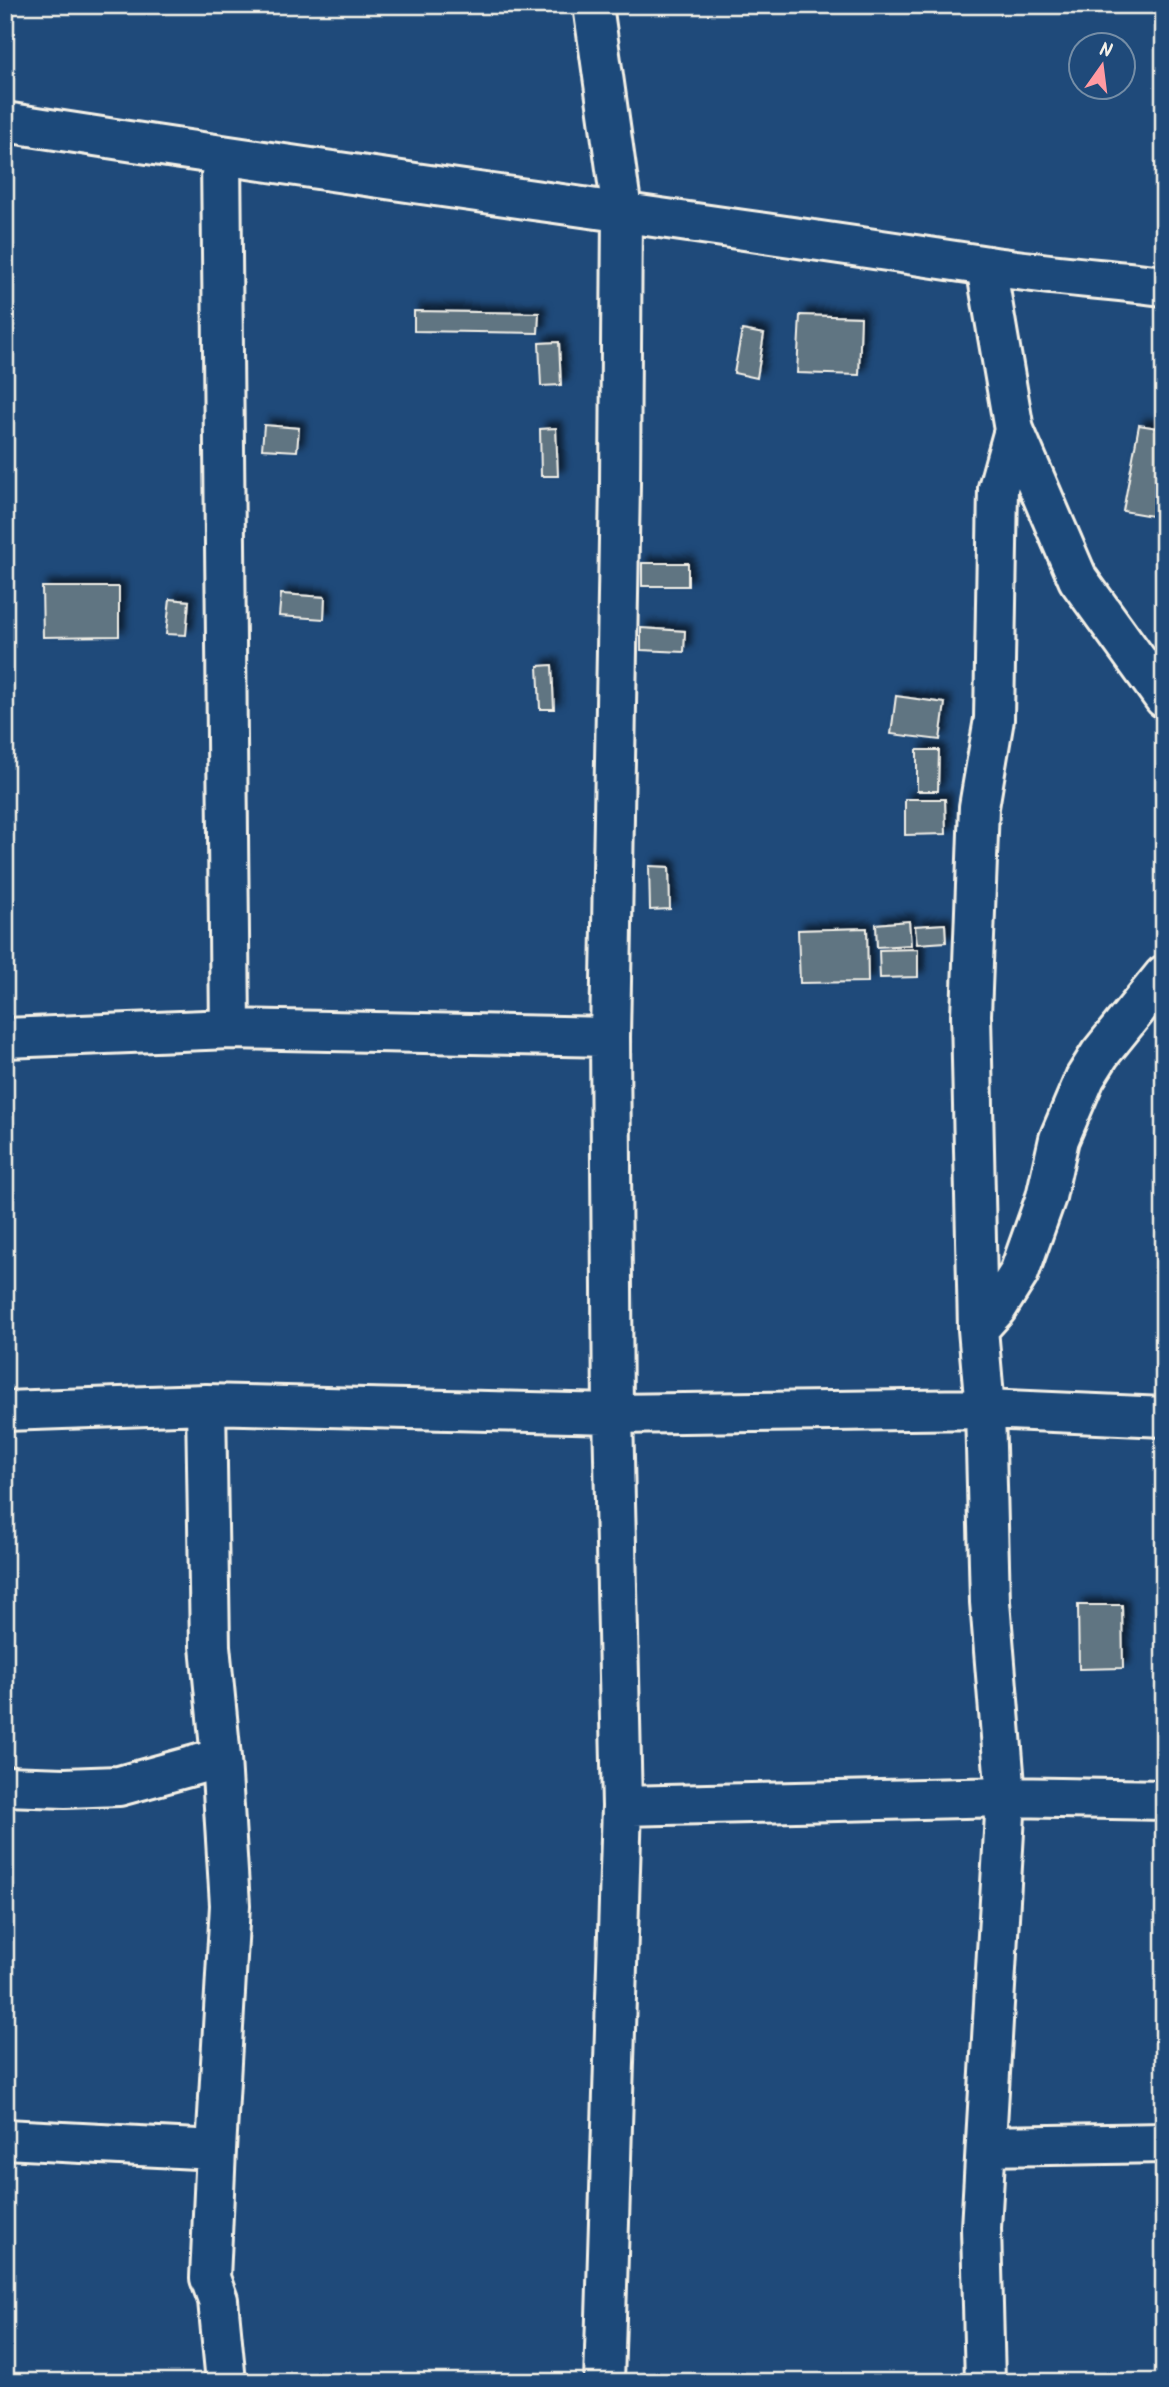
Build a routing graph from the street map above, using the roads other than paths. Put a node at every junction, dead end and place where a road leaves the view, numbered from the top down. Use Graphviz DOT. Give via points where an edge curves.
graph roads {
  1 [pos="593,5"];
  2 [pos="5,122"];
  3 [pos="221,156"];
  4 [pos="622,211"];
  5 [pos="986,266"];
  6 [pos="1164,286"];
  7 [pos="1014,430"];
  8 [pos="1162,691"];
  9 [pos="1164,975"];
  10 [pos="230,1029"];
  11 [pos="610,1037"];
  12 [pos="5,1038"];
  13 [pos="978,1329"];
  14 [pos="206,1404"];
  15 [pos="985,1409"];
  16 [pos="5,1411"];
  17 [pos="613,1414"];
  18 [pos="1164,1417"];
  19 [pos="221,1758"];
  20 [pos="5,1786"];
  21 [pos="1006,1797"];
  22 [pos="1164,1800"];
  23 [pos="622,1806"];
  24 [pos="5,2139"];
  25 [pos="1164,2143"];
  26 [pos="987,2146"];
  27 [pos="216,2150"];
  28 [pos="226,2382"];
  29 [pos="604,2382"];
  30 [pos="985,2382"];
  1 -- 4 [label="street"];
  2 -- 3 [label="street"];
  3 -- 4 [label="street"];
  3 -- 10 [label="street"];
  4 -- 5 [label="street"];
  4 -- 11 [label="street"];
  5 -- 6 [label="street"];
  5 -- 7 [label="street"];
  7 -- 8 [label="street" via="1078,579"];
  7 -- 13 [label="street" via="998,488 994,719 979,807 971,1015"];
  9 -- 13 [label="street" via="1086,1078 1059,1139 1046,1197 1019,1273"];
  10 -- 11 [label="street"];
  10 -- 12 [label="street"];
  11 -- 17 [label="street"];
  13 -- 15 [label="street"];
  14 -- 16 [label="street"];
  14 -- 17 [label="street"];
  14 -- 19 [label="street" via="210,1646"];
  15 -- 17 [label="street"];
  15 -- 18 [label="street"];
  15 -- 21 [label="street" via="990,1602"];
  17 -- 23 [label="street"];
  19 -- 20 [label="street" via="119,1786"];
  19 -- 27 [label="street" via="230,1905"];
  21 -- 22 [label="street"];
  21 -- 23 [label="street"];
  21 -- 26 [label="street"];
  23 -- 29 [label="street"];
  24 -- 27 [label="street"];
  25 -- 26 [label="street"];
  26 -- 30 [label="street" via="981,2228"];
  27 -- 28 [label="street" via="211,2278 218,2300"];
}
